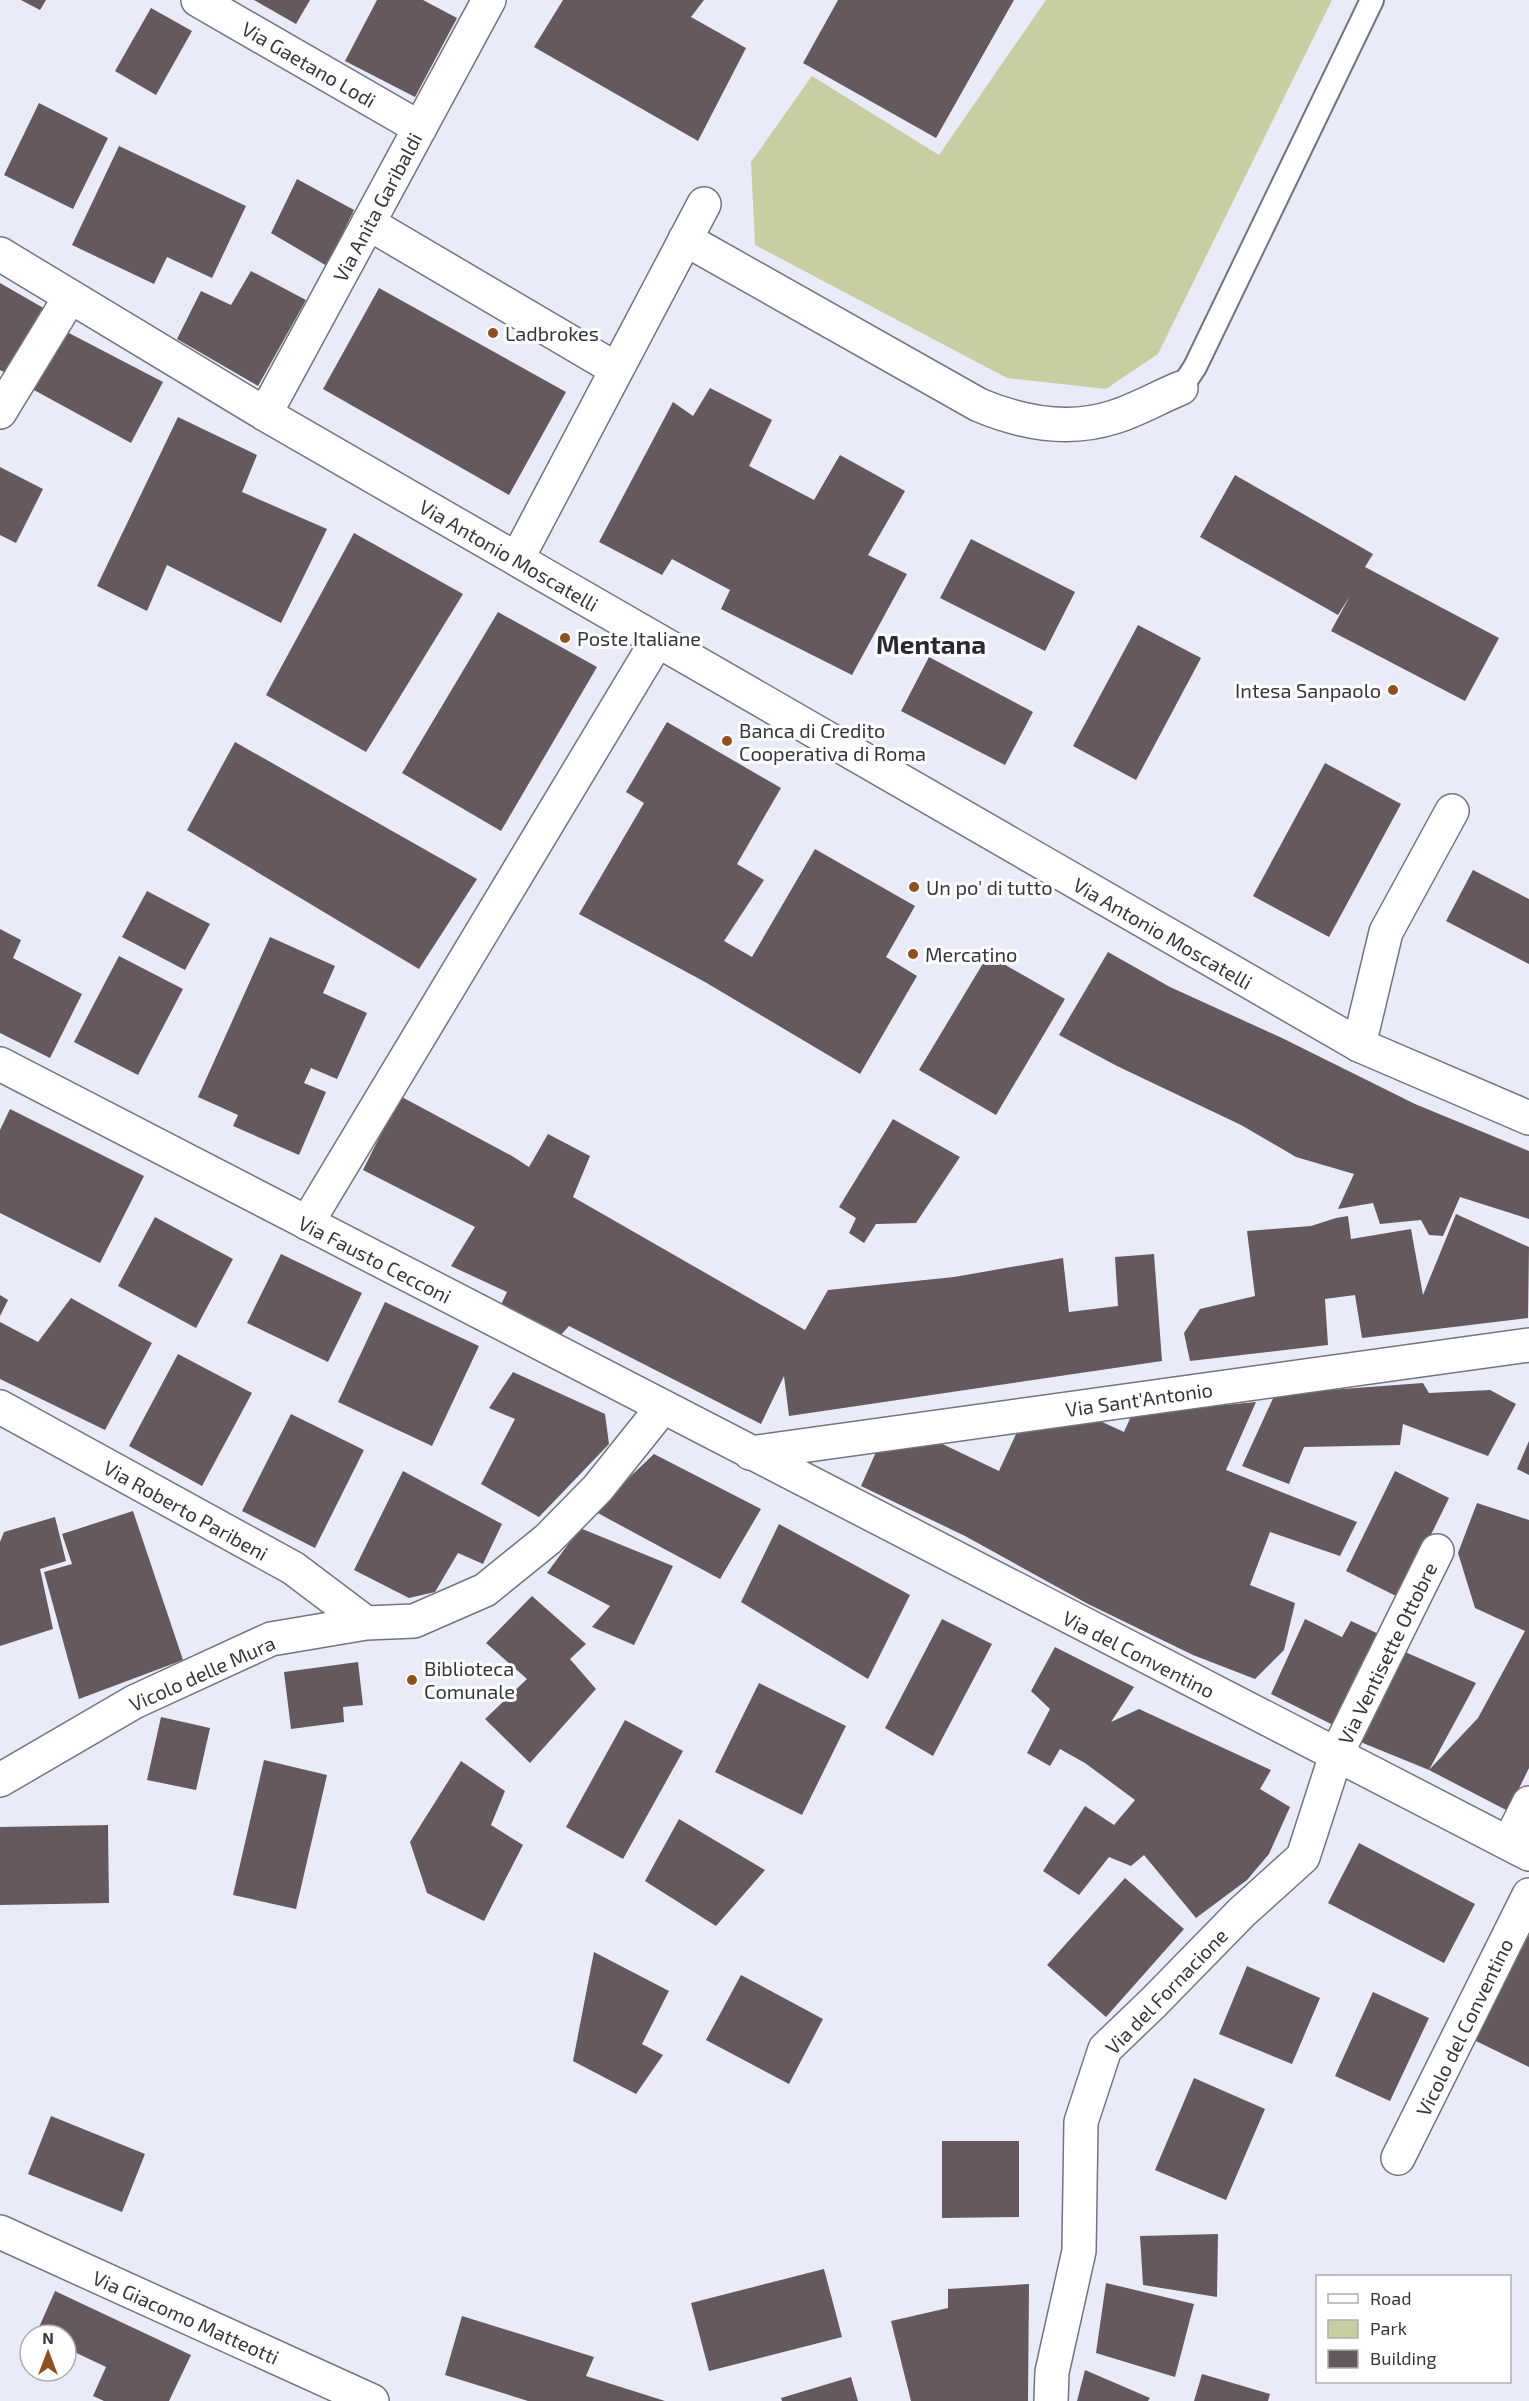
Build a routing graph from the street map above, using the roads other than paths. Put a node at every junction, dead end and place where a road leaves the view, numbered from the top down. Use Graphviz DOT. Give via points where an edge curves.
graph roads {
  1 [pos="198,0"];
  2 [pos="489,0"];
  3 [pos="1372,0"];
  4 [pos="420,128"];
  5 [pos="704,204"];
  6 [pos="368,223"];
  7 [pos="685,239"];
  8 [pos="0,254"];
  9 [pos="70,297"];
  10 [pos="616,369"];
  11 [pos="1181,388"];
  12 [pos="0,412"];
  13 [pos="265,414"];
  14 [pos="517,559"];
  15 [pos="657,640"];
  16 [pos="1452,811"];
  17 [pos="1359,1046"];
  18 [pos="5,1077"];
  19 [pos="1529,1118"];
  20 [pos="307,1223"];
  21 [pos="1529,1346"];
  22 [pos="0,1407"];
  23 [pos="662,1408"];
  24 [pos="750,1453"];
  25 [pos="1437,1551"];
  26 [pos="366,1623"];
  27 [pos="1336,1755"];
  28 [pos="0,1780"];
  29 [pos="1529,1803"];
  30 [pos="1519,1849"];
  31 [pos="1529,1895"];
  32 [pos="1398,2158"];
  33 [pos="0,2232"];
  34 [pos="372,2401"];
  35 [pos="1051,2401"];
  1 -- 4 [label="street, Via Gaetano Lodi"];
  2 -- 4 [label="street, Via Anita Garibaldi"];
  3 -- 11 [label="lane" via="1195,367"];
  4 -- 6 [label="street, Via Anita Garibaldi"];
  5 -- 7 [label="street"];
  6 -- 10 [label="street"];
  6 -- 13 [label="street, Via Anita Garibaldi"];
  7 -- 10 [label="street"];
  7 -- 11 [label="street" via="979,405 1007,417 1080,424 1114,417"];
  8 -- 9 [label="street, Via Antonio Moscatelli"];
  9 -- 12 [label="street"];
  9 -- 13 [label="street, Via Antonio Moscatelli"];
  10 -- 14 [label="street"];
  13 -- 14 [label="street, Via Antonio Moscatelli"];
  14 -- 15 [label="street, Via Antonio Moscatelli"];
  15 -- 17 [label="street, Via Antonio Moscatelli"];
  15 -- 20 [label="street"];
  16 -- 17 [label="street" via="1386,932"];
  17 -- 19 [label="street, Via Antonio Moscatelli"];
  18 -- 20 [label="street, Via Fausto Cecconi"];
  20 -- 23 [label="street, Via Fausto Cecconi"];
  21 -- 24 [label="street, Via Sant'Antonio"];
  22 -- 26 [label="street, Via Roberto Paribeni" via="293,1568"];
  23 -- 24 [label="street, Via Fausto Cecconi"];
  23 -- 26 [label="street, Vicolo delle Mura" via="598,1488 548,1539 485,1590 414,1621"];
  24 -- 27 [label="street, Via del Conventino"];
  25 -- 27 [label="street, Via Ventisette Ottobre"];
  26 -- 28 [label="street, Vicolo delle Mura" via="271,1639 134,1702"];
  27 -- 30 [label="street, Via del Conventino"];
  27 -- 35 [label="street, Via del Fornacione" via="1303,1857 1105,2049 1081,2122 1079,2251 1052,2372"];
  29 -- 30 [label="street"];
  31 -- 32 [label="street, Vicolo del Conventino"];
  33 -- 34 [label="street, Via Giacomo Matteotti"];
}
